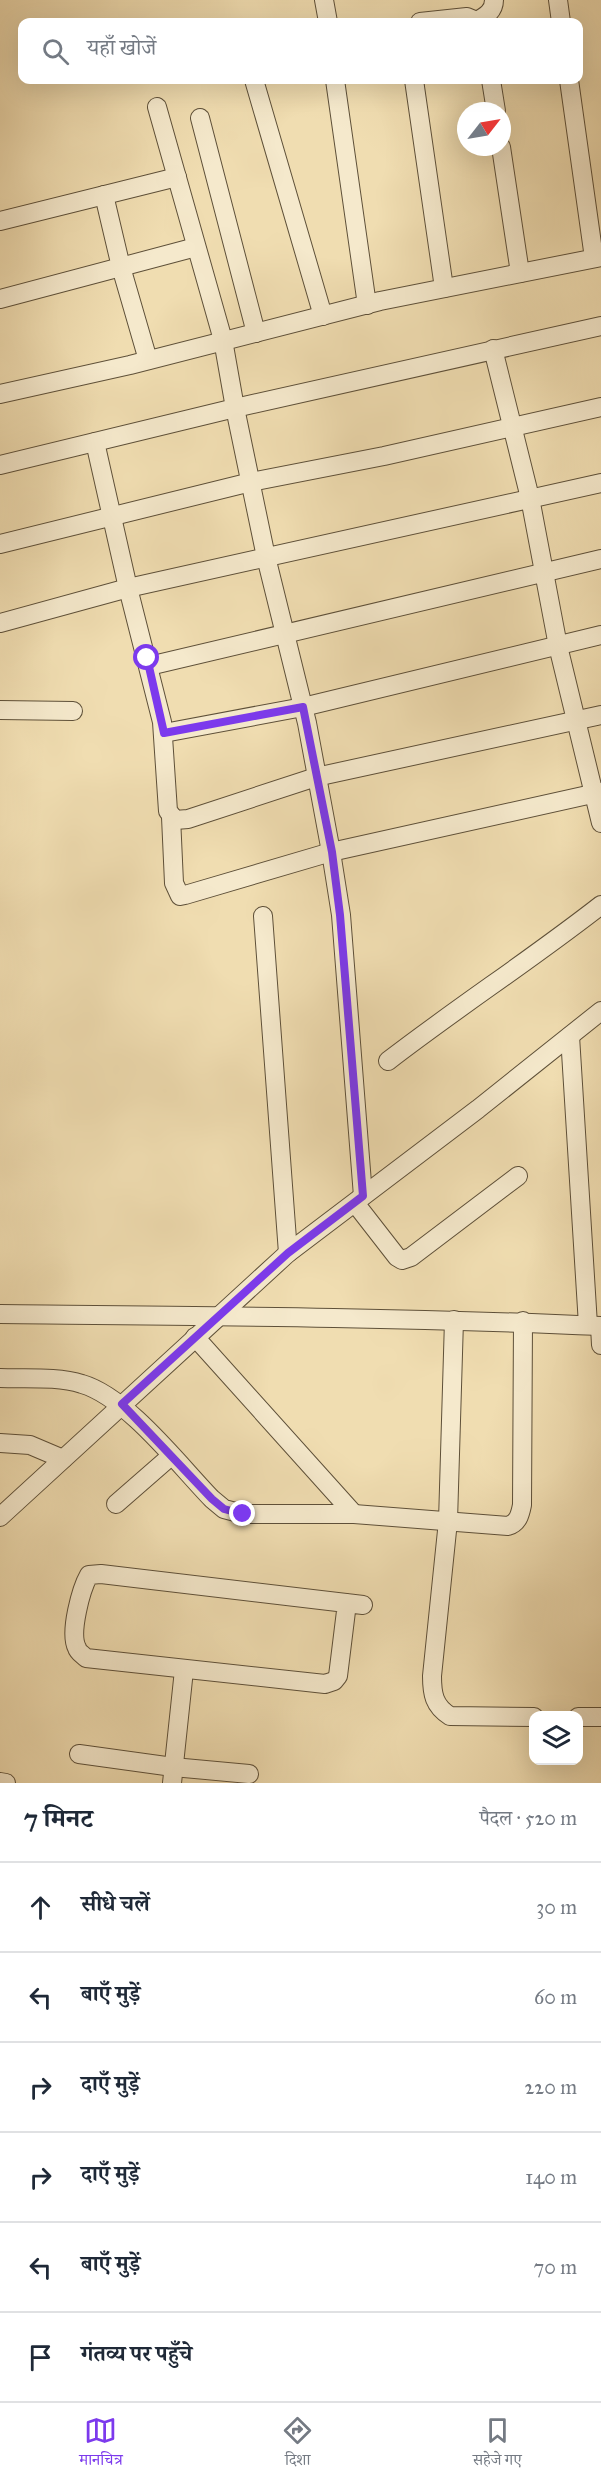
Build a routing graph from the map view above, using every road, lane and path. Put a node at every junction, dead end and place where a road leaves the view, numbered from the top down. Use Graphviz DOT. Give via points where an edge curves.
graph roads {
  1 [pos="324,0"];
  2 [pos="494,0"];
  3 [pos="558,0"];
  4 [pos="327,18"];
  5 [pos="483,18"];
  6 [pos="560,18"];
  7 [pos="255,84"];
  8 [pos="336,84"];
  9 [pos="415,84"];
  10 [pos="492,84"];
  11 [pos="570,84"];
  12 [pos="495,102"];
  13 [pos="157,107"];
  14 [pos="200,118"];
  15 [pos="502,156"];
  16 [pos="177,177"];
  17 [pos="104,195"];
  18 [pos="0,220"];
  19 [pos="196,247"];
  20 [pos="598,257"];
  21 [pos="121,267"];
  22 [pos="520,273"];
  23 [pos="444,288"];
  24 [pos="0,299"];
  25 [pos="367,305"];
  26 [pos="322,316"];
  27 [pos="601,326"];
  28 [pos="256,333"];
  29 [pos="223,340"];
  30 [pos="493,349"];
  31 [pos="148,360"];
  32 [pos="0,394"];
  33 [pos="601,406"];
  34 [pos="235,408"];
  35 [pos="511,427"];
  36 [pos="96,442"];
  37 [pos="0,465"];
  38 [pos="251,482"];
  39 [pos="601,483"];
  40 [pos="530,498"];
  41 [pos="113,514"];
  42 [pos="0,544"];
  43 [pos="266,557"];
  44 [pos="601,559"];
  45 [pos="544,573"];
  46 [pos="128,588"];
  47 [pos="0,623"];
  48 [pos="286,633"];
  49 [pos="601,635"];
  50 [pos="558,646"];
  51 [pos="149,666"];
  52 [pos="303,707"];
  53 [pos="0,710"];
  54 [pos="73,711"];
  55 [pos="601,715"];
  56 [pos="576,721"];
  57 [pos="164,733"];
  58 [pos="316,777"];
  59 [pos="598,793"];
  60 [pos="171,817"];
  61 [pos="601,823"];
  62 [pos="332,852"];
  63 [pos="601,905"];
  64 [pos="263,916"];
  65 [pos="601,1011"];
  66 [pos="570,1035"];
  67 [pos="388,1061"];
  68 [pos="518,1176"];
  69 [pos="359,1200"];
  70 [pos="288,1253"];
  71 [pos="0,1314"];
  72 [pos="219,1315"];
  73 [pos="454,1320"];
  74 [pos="523,1321"];
  75 [pos="597,1326"];
  76 [pos="195,1337"];
  77 [pos="601,1345"];
  78 [pos="0,1378"];
  79 [pos="122,1404"];
  80 [pos="0,1443"];
  81 [pos="171,1456"];
  82 [pos="63,1459"];
  83 [pos="116,1504"];
  84 [pos="354,1514"];
  85 [pos="0,1517"];
  86 [pos="448,1521"];
  87 [pos="184,1670"];
  88 [pos="529,1717"];
  89 [pos="583,1717"];
  90 [pos="601,1717"];
  91 [pos="79,1754"];
  92 [pos="249,1774"];
  93 [pos="173,1775"];
  94 [pos="0,1782"];
  95 [pos="6,1783"];
  1 -- 4 [label="street"];
  2 -- 5 [label="street" via="494,6"];
  3 -- 6 [label="street"];
  7 -- 26 [label="street"];
  8 -- 25 [label="street"];
  9 -- 23 [label="street"];
  10 -- 12 [label="street"];
  11 -- 20 [label="street"];
  13 -- 16 [label="street"];
  14 -- 28 [label="street"];
  15 -- 22 [label="street"];
  16 -- 17 [label="street"];
  16 -- 19 [label="street"];
  17 -- 18 [label="street"];
  17 -- 21 [label="street"];
  19 -- 21 [label="street"];
  19 -- 29 [label="street"];
  20 -- 22 [label="street"];
  21 -- 24 [label="street"];
  21 -- 31 [label="street"];
  22 -- 23 [label="street"];
  23 -- 25 [label="street"];
  25 -- 26 [label="street"];
  26 -- 28 [label="street"];
  27 -- 30 [label="street"];
  28 -- 29 [label="street"];
  29 -- 31 [label="street"];
  29 -- 34 [label="street"];
  30 -- 34 [label="street"];
  30 -- 35 [label="street"];
  31 -- 32 [label="street"];
  33 -- 35 [label="street"];
  34 -- 36 [label="street"];
  34 -- 38 [label="street"];
  35 -- 38 [label="street"];
  35 -- 40 [label="street"];
  36 -- 37 [label="street"];
  36 -- 41 [label="street"];
  38 -- 41 [label="street"];
  38 -- 43 [label="street"];
  39 -- 40 [label="street"];
  40 -- 43 [label="street"];
  40 -- 45 [label="street"];
  41 -- 42 [label="street"];
  41 -- 46 [label="street"];
  43 -- 46 [label="street"];
  43 -- 48 [label="street"];
  44 -- 45 [label="street"];
  45 -- 48 [label="street"];
  45 -- 50 [label="street"];
  46 -- 47 [label="street"];
  46 -- 51 [label="street"];
  48 -- 51 [label="street"];
  48 -- 52 [label="street"];
  49 -- 50 [label="street"];
  50 -- 52 [label="street"];
  50 -- 56 [label="street"];
  51 -- 57 [label="street"];
  52 -- 57 [label="street"];
  52 -- 58 [label="street"];
  53 -- 54 [label="street"];
  55 -- 56 [label="street"];
  56 -- 58 [label="street"];
  56 -- 59 [label="street"];
  57 -- 60 [label="street"];
  58 -- 60 [label="street" via="189,819"];
  58 -- 62 [label="street"];
  59 -- 61 [label="street"];
  59 -- 62 [label="street"];
  60 -- 62 [label="street" via="174,883 180,896"];
  62 -- 69 [label="street" via="340,915"];
  63 -- 67 [label="street"];
  64 -- 70 [label="street"];
  65 -- 66 [label="street"];
  66 -- 69 [label="street"];
  66 -- 75 [label="street"];
  68 -- 69 [label="street" via="402,1260"];
  69 -- 70 [label="street"];
  70 -- 72 [label="street"];
  71 -- 72 [label="street"];
  72 -- 73 [label="street"];
  72 -- 76 [label="street"];
  73 -- 74 [label="street"];
  73 -- 86 [label="street"];
  74 -- 75 [label="street"];
  74 -- 86 [label="street" via="520,1515 508,1526"];
  75 -- 77 [label="street"];
  76 -- 79 [label="street"];
  76 -- 84 [label="street"];
  78 -- 79 [label="street" via="71,1381"];
  79 -- 81 [label="street"];
  79 -- 82 [label="street"];
  80 -- 82 [label="street" via="30,1445"];
  81 -- 83 [label="street"];
  81 -- 84 [label="street" via="224,1509 243,1514"];
  82 -- 85 [label="street"];
  84 -- 86 [label="street"];
  86 -- 88 [label="street" via="432,1696 440,1710 450,1716"];
  87 -- 87 [label="street" via="86,1658 77,1650 75,1627 82,1586 89,1575 355,1604 334,1681 325,1684"];
  87 -- 93 [label="street"];
  89 -- 90 [label="street"];
  91 -- 93 [label="street"];
  92 -- 93 [label="street"];
  94 -- 95 [label="street"];
}
